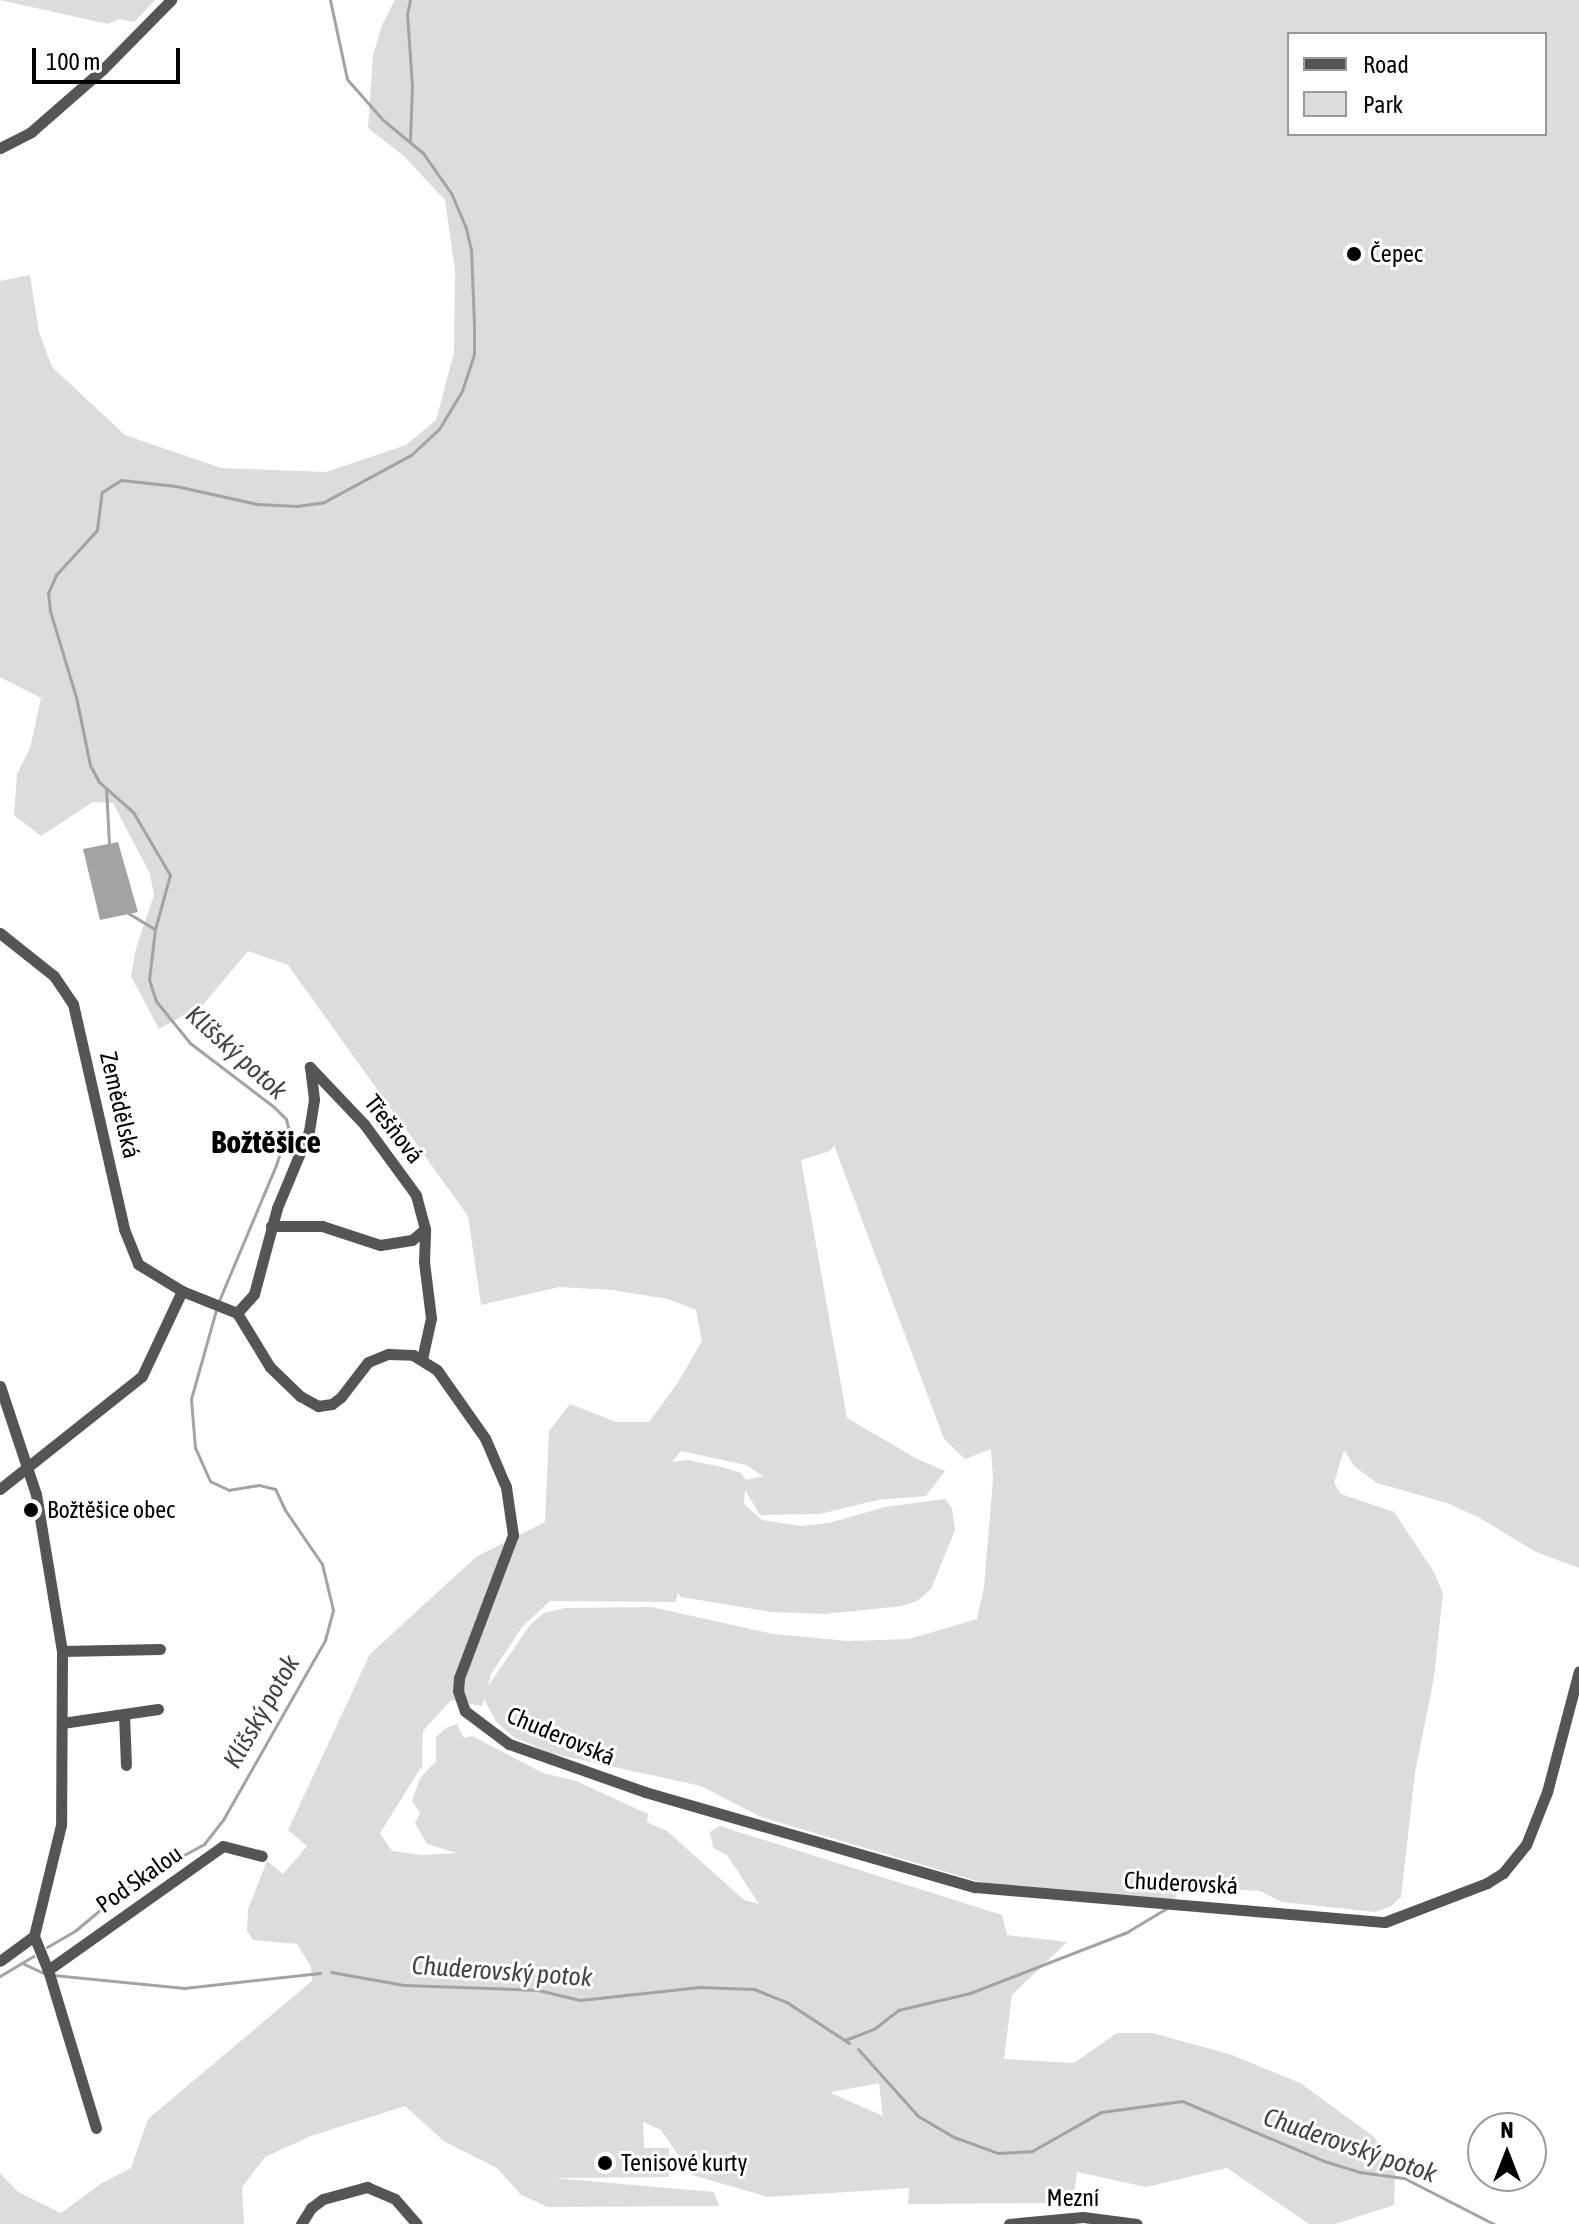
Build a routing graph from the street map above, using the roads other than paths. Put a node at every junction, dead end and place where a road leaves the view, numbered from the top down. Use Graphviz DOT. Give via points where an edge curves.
graph roads {
  1 [pos="171,0"];
  2 [pos="0,148"];
  3 [pos="0,933"];
  4 [pos="271,1226"];
  5 [pos="425,1229"];
  6 [pos="182,1291"];
  7 [pos="237,1313"];
  8 [pos="422,1359"];
  9 [pos="0,1386"];
  10 [pos="25,1467"];
  11 [pos="0,1489"];
  12 [pos="160,1649"];
  13 [pos="62,1651"];
  14 [pos="1579,1671"];
  15 [pos="158,1709"];
  16 [pos="124,1714"];
  17 [pos="62,1723"];
  18 [pos="126,1765"];
  19 [pos="262,1856"];
  20 [pos="34,1936"];
  21 [pos="0,1961"];
  22 [pos="49,1974"];
  23 [pos="96,2128"];
  24 [pos="301,2224"];
  25 [pos="417,2224"];
  26 [pos="1009,2224"];
  27 [pos="1137,2224"];
  1 -- 2 [label="street" via="31,132"];
  3 -- 6 [label="street, Zemědělská" via="54,976 73,1004 133,1258"];
  4 -- 5 [label="street" via="322,1226 380,1245 412,1240"];
  4 -- 5 [label="street, Třešňová" via="309,1131 314,1099 310,1067 364,1124 416,1195"];
  4 -- 7 [label="street" via="254,1294"];
  5 -- 8 [label="street, Třešňová" via="431,1318"];
  6 -- 7 [label="street"];
  6 -- 10 [label="street" via="142,1376"];
  7 -- 8 [label="street" via="270,1367 318,1406 341,1397 377,1357 400,1353"];
  8 -- 14 [label="street, Chuderovská" via="437,1370 485,1438 512,1509 513,1535 459,1678 460,1701 474,1720 509,1744 617,1783 975,1887 1385,1922 1487,1883 1520,1853 1547,1792"];
  9 -- 10 [label="street"];
  10 -- 11 [label="street"];
  10 -- 13 [label="street" via="43,1526"];
  12 -- 13 [label="street"];
  13 -- 17 [label="street"];
  15 -- 16 [label="street"];
  16 -- 17 [label="street"];
  16 -- 18 [label="street"];
  17 -- 20 [label="street" via="61,1825"];
  19 -- 22 [label="street, Pod Skalou" via="223,1846"];
  20 -- 21 [label="street"];
  20 -- 22 [label="street"];
  22 -- 23 [label="street"];
  24 -- 25 [label="street" via="323,2199 367,2187 395,2199"];
  26 -- 27 [label="street, Mezní" via="1083,2217"];
}
